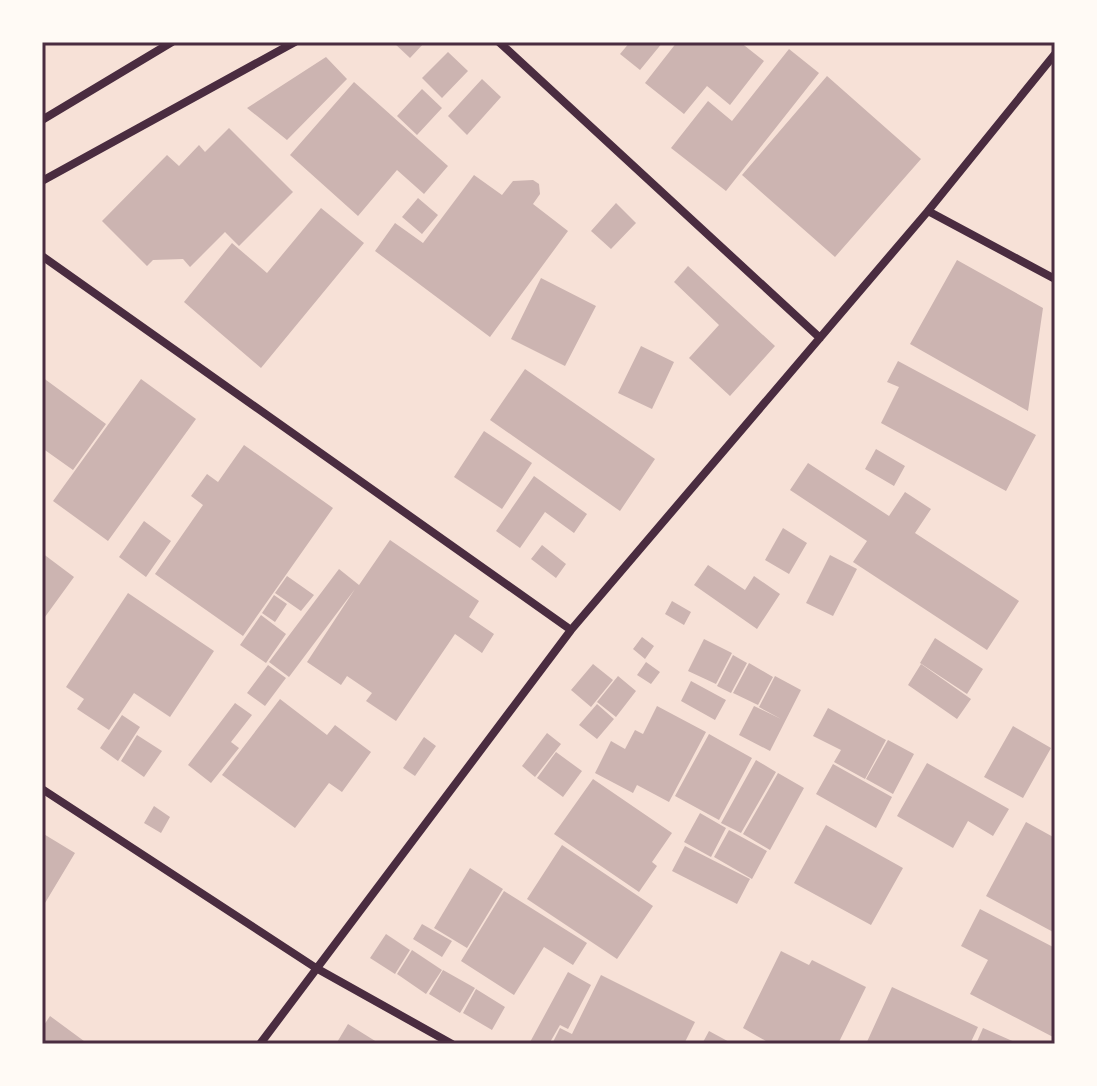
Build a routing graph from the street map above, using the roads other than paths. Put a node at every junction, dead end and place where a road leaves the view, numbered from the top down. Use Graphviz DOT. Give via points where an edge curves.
graph roads {
  1 [pos="172,42"];
  2 [pos="295,42"];
  3 [pos="499,42"];
  4 [pos="281,45"];
  5 [pos="1055,54"];
  6 [pos="42,120"];
  7 [pos="42,181"];
  8 [pos="928,211"];
  9 [pos="42,256"];
  10 [pos="1055,279"];
  11 [pos="820,338"];
  12 [pos="571,630"];
  13 [pos="42,789"];
  14 [pos="316,968"];
  15 [pos="260,1044"];
  16 [pos="452,1044"];
  1 -- 6 [label="street"];
  2 -- 4 [label="street"];
  3 -- 11 [label="street"];
  4 -- 7 [label="street"];
  5 -- 8 [label="street"];
  8 -- 10 [label="street"];
  8 -- 11 [label="street"];
  9 -- 12 [label="street"];
  11 -- 12 [label="street"];
  12 -- 14 [label="street"];
  13 -- 14 [label="street"];
  14 -- 15 [label="street"];
  14 -- 16 [label="street"];
}
